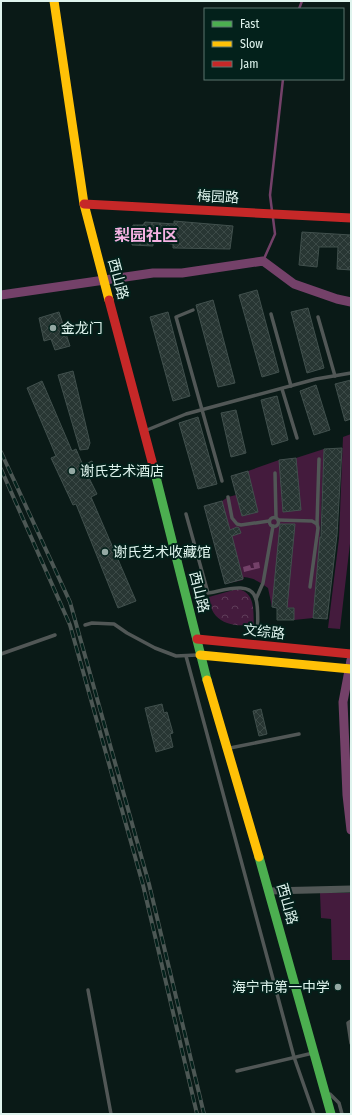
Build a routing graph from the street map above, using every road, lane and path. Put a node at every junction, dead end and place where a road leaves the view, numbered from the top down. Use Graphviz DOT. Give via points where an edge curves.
graph roads {
  1 [pos="54,1"];
  2 [pos="84,204"];
  3 [pos="351,218"];
  4 [pos="193,310"];
  5 [pos="271,314"];
  6 [pos="318,317"];
  7 [pos="351,372"];
  8 [pos="335,376"];
  9 [pos="291,386"];
  10 [pos="282,389"];
  11 [pos="202,410"];
  12 [pos="144,431"];
  13 [pos="297,438"];
  14 [pos="319,459"];
  15 [pos="275,473"];
  16 [pos="222,480"];
  17 [pos="228,497"];
  18 [pos="186,514"];
  19 [pos="277,519"];
  20 [pos="269,521"];
  21 [pos="317,524"];
  22 [pos="273,526"];
  23 [pos="310,587"];
  24 [pos="256,599"];
  25 [pos="85,625"];
  26 [pos="258,634"];
  27 [pos="54,635"];
  28 [pos="197,639"];
  29 [pos="1,654"];
  30 [pos="351,654"];
  31 [pos="200,655"];
  32 [pos="186,656"];
  33 [pos="351,669"];
  34 [pos="299,734"];
  35 [pos="227,749"];
  36 [pos="351,889"];
  37 [pos="269,891"];
  38 [pos="88,990"];
  39 [pos="351,1021"];
  40 [pos="351,1044"];
  41 [pos="314,1053"];
  42 [pos="294,1057"];
  43 [pos="237,1071"];
  44 [pos="324,1087"];
  45 [pos="111,1114"];
  46 [pos="314,1114"];
  47 [pos="331,1114"];
  48 [pos="342,1114"];
  1 -- 2 [label="main road, 西山路"];
  2 -- 3 [label="main road, 梅园路"];
  2 -- 12 [label="main road, 西山路"];
  4 -- 11 [label="lane" via="176,317"];
  5 -- 9 [label="lane"];
  6 -- 8 [label="lane"];
  7 -- 8 [label="lane"];
  8 -- 9 [label="lane"];
  9 -- 10 [label="lane"];
  10 -- 11 [label="lane"];
  10 -- 13 [label="lane"];
  11 -- 12 [label="lane"];
  11 -- 16 [label="lane"];
  12 -- 28 [label="main road, 西山路"];
  14 -- 21 [label="lane"];
  15 -- 19 [label="lane"];
  17 -- 20 [label="lane" via="232,518 236,524"];
  18 -- 24 [label="lane" via="208,593 241,587 253,593"];
  19 -- 20 [label="lane" via="272,518"];
  19 -- 21 [label="lane" via="312,521"];
  19 -- 22 [label="lane" via="278,524"];
  20 -- 22 [label="lane"];
  21 -- 23 [label="lane"];
  22 -- 24 [label="lane" via="263,583"];
  24 -- 26 [label="lane"];
  25 -- 32 [label="lane" via="114,624 155,648 176,656"];
  27 -- 29 [label="lane"];
  28 -- 30 [label="main road, 文综路"];
  28 -- 31 [label="main road, 西山路"];
  31 -- 32 [label="lane"];
  31 -- 33 [label="main road"];
  31 -- 35 [label="main road, 西山路"];
  32 -- 42 [label="lane"];
  34 -- 35 [label="lane"];
  35 -- 37 [label="main road, 西山路"];
  36 -- 37 [label="street"];
  37 -- 41 [label="main road, 西山路"];
  38 -- 45 [label="lane"];
  39 -- 40 [label="lane" via="348,1023"];
  41 -- 42 [label="lane"];
  41 -- 44 [label="main road, 西山路"];
  42 -- 43 [label="lane"];
  42 -- 46 [label="lane"];
  44 -- 47 [label="main road, 西山路"];
  44 -- 48 [label="lane" via="339,1103"];
}
